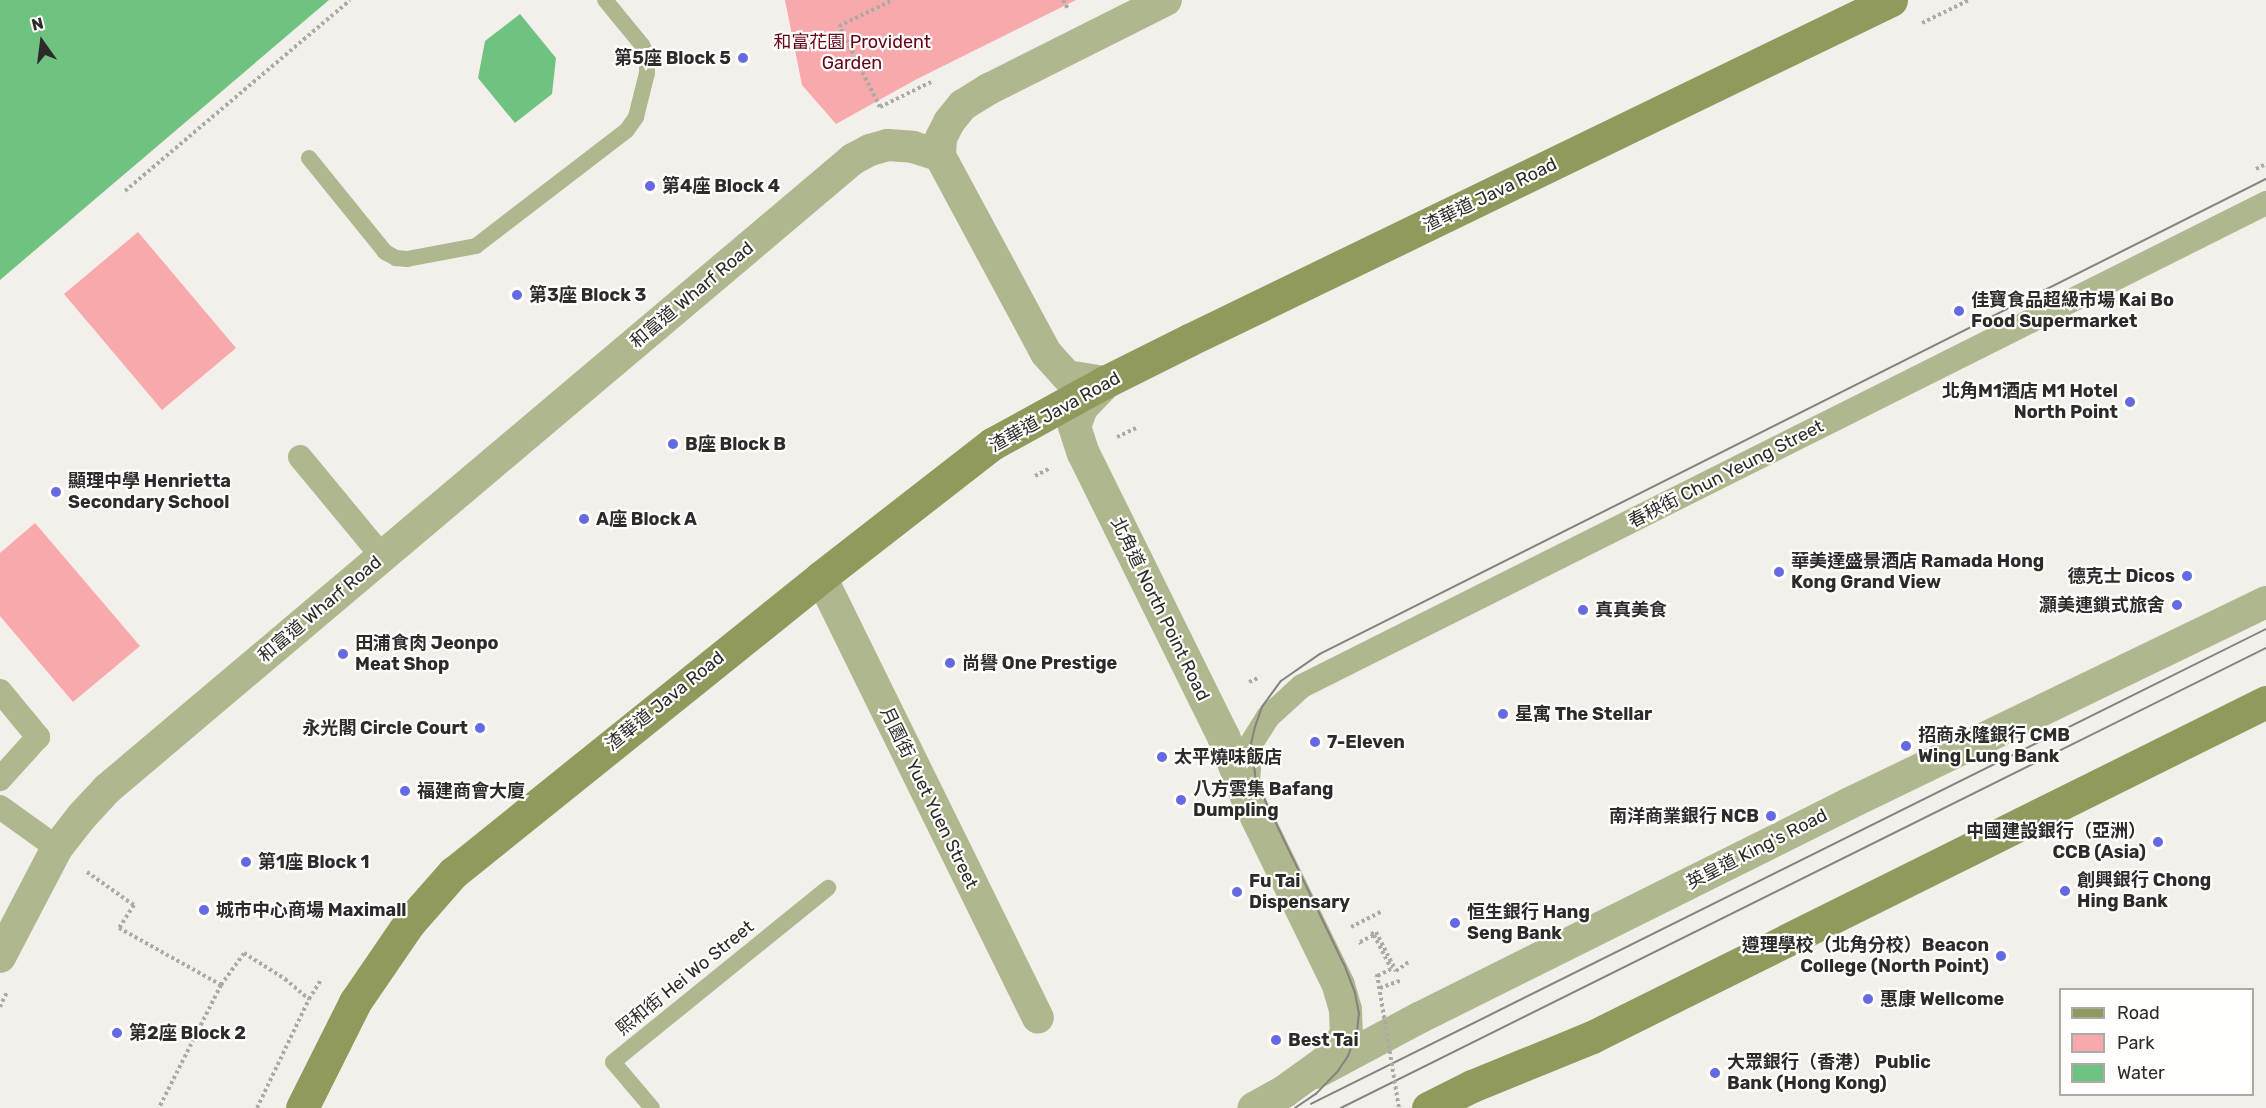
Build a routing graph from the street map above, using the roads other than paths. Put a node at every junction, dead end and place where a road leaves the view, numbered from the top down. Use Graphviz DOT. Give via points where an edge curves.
graph roads {
  1 [pos="605,0"];
  2 [pos="1166,0"];
  3 [pos="1891,0"];
  4 [pos="940,156"];
  5 [pos="309,158"];
  6 [pos="2266,203"];
  7 [pos="1105,382"];
  8 [pos="300,457"];
  9 [pos="382,556"];
  10 [pos="821,577"];
  11 [pos="2266,602"];
  12 [pos="0,691"];
  13 [pos="2266,702"];
  14 [pos="0,779"];
  15 [pos="1246,796"];
  16 [pos="0,807"];
  17 [pos="57,849"];
  18 [pos="828,888"];
  19 [pos="0,957"];
  20 [pos="1038,1018"];
  21 [pos="1472,1086"];
  22 [pos="1284,1091"];
  23 [pos="302,1108"];
  24 [pos="652,1108"];
  25 [pos="1253,1108"];
  26 [pos="1428,1108"];
  27 [pos="1442,1108"];
  1 -- 5 [label="lane" via="647,56 647,73 636,117 627,130 476,246 396,258 385,252"];
  2 -- 4 [label="street" via="989,88 963,105 941,138"];
  3 -- 7 [label="main road, 渣華道 Java Road"];
  4 -- 7 [label="street" via="1046,353 1067,376"];
  4 -- 9 [label="street, 和富道 Wharf Road" via="913,147 887,145 853,159"];
  6 -- 15 [label="street, 春秧街 Chun Yeung Street" via="1302,686 1268,717 1251,744"];
  7 -- 10 [label="main road, 渣華道 Java Road" via="992,444"];
  7 -- 15 [label="street, 北角道 North Point Road" via="1082,407 1074,426 1077,435 1223,736"];
  8 -- 9 [label="street"];
  9 -- 17 [label="street, 和富道 Wharf Road" via="107,789"];
  10 -- 20 [label="street, 月園街 Yuet Yuen Street"];
  10 -- 23 [label="main road, 渣華道 Java Road" via="453,873 409,923 355,1002"];
  11 -- 22 [label="street, 英皇道 King's Road" via="1420,1017"];
  12 -- 14 [label="street" via="38,737"];
  13 -- 21 [label="main road" via="1592,1037"];
  15 -- 22 [label="street, 北角道 North Point Road" via="1338,985 1345,1009 1346,1033 1337,1048"];
  16 -- 17 [label="street"];
  17 -- 19 [label="street, 和富道 Wharf Road"];
  18 -- 24 [label="lane, 熙和街 Hei Wo Street" via="613,1062"];
  21 -- 26 [label="main road"];
  21 -- 27 [label="street"];
  22 -- 25 [label="street, 英皇道 King's Road"];
}
